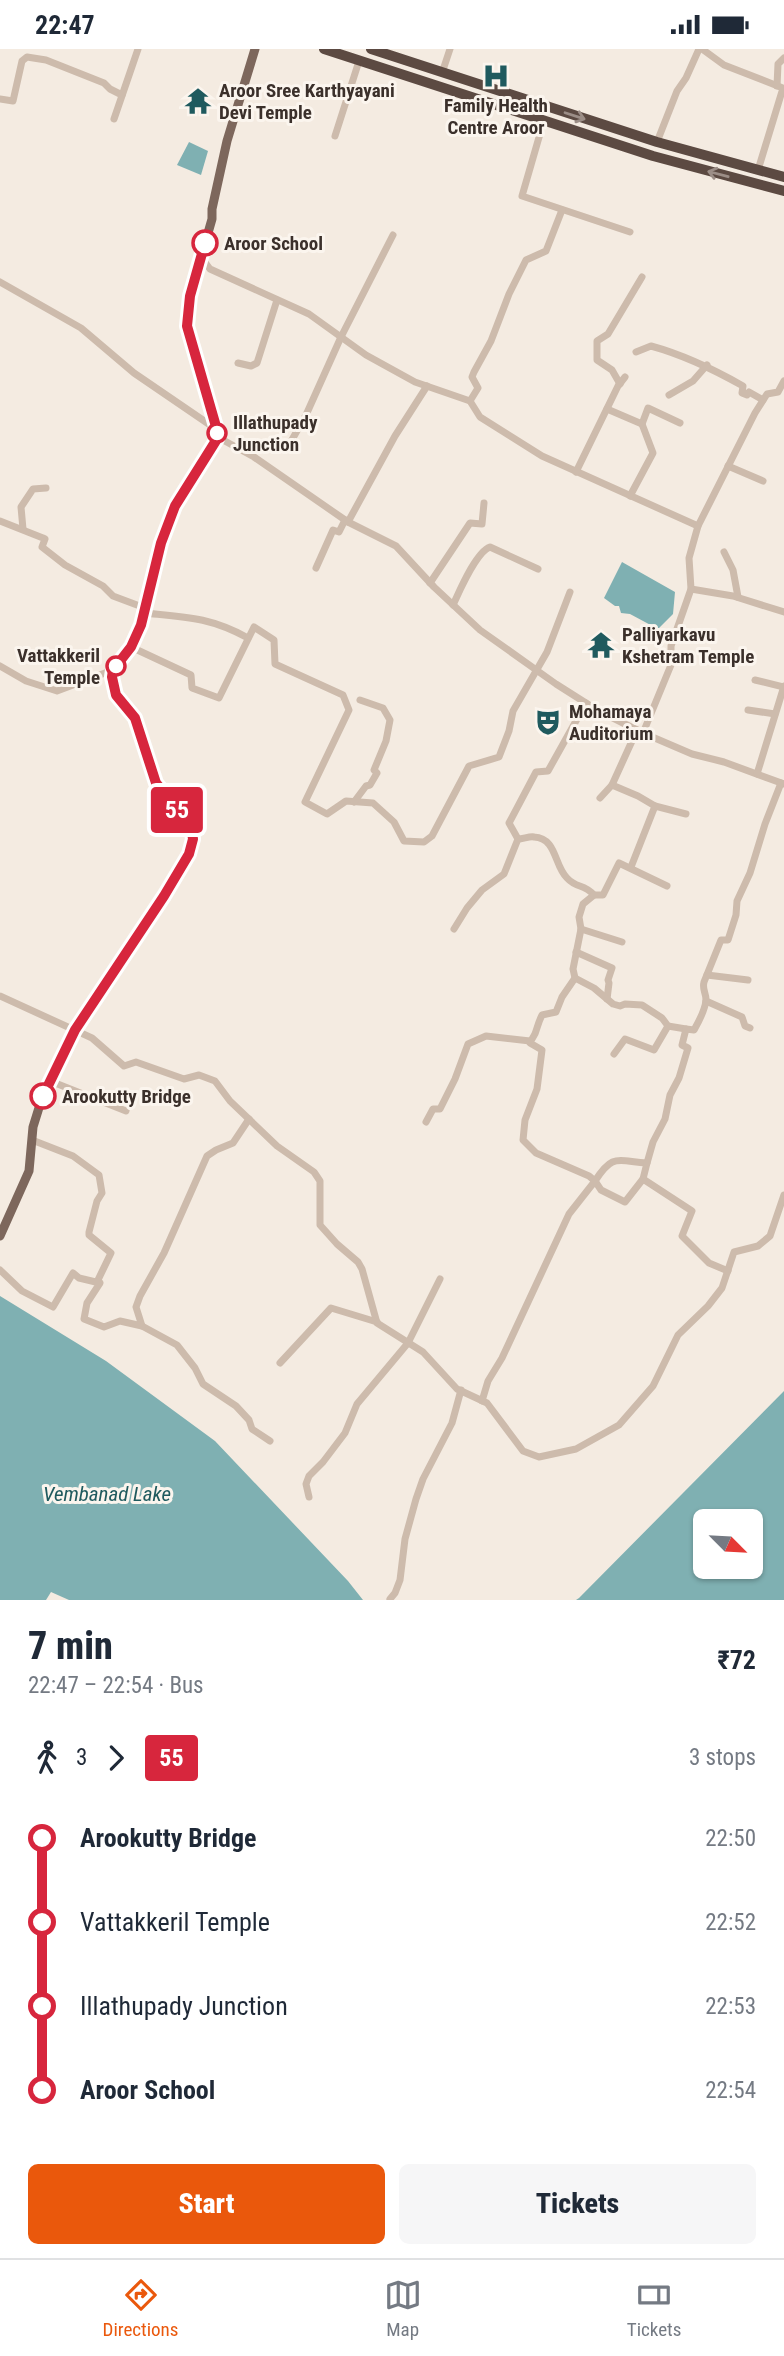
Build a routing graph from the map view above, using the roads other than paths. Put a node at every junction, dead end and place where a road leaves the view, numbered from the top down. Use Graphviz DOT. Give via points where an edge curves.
graph roads {
  1 [pos="138,49"];
  2 [pos="255,49"];
  3 [pos="324,49"];
  4 [pos="370,49"];
  5 [pos="450,49"];
  6 [pos="701,49"];
  7 [pos="784,58"];
  8 [pos="359,61"];
  9 [pos="442,72"];
  10 [pos="777,86"];
  11 [pos="122,95"];
  12 [pos="0,99"];
  13 [pos="114,119"];
  14 [pos="544,120"];
  15 [pos="335,137"];
  16 [pos="657,142"];
  17 [pos="653,156"];
  18 [pos="758,170"];
  19 [pos="784,177"];
  20 [pos="784,191"];
  21 [pos="562,210"];
  22 [pos="630,232"];
  23 [pos="393,235"];
  24 [pos="201,257"];
  25 [pos="642,277"];
  26 [pos="0,282"];
  27 [pos="277,300"];
  28 [pos="341,337"];
  29 [pos="636,352"];
  30 [pos="238,363"];
  31 [pos="707,365"];
  32 [pos="784,381"];
  33 [pos="427,386"];
  34 [pos="781,394"];
  35 [pos="669,395"];
  36 [pos="763,400"];
  37 [pos="470,401"];
  38 [pos="607,409"];
  39 [pos="680,423"];
  40 [pos="642,424"];
  41 [pos="217,434"];
  42 [pos="289,445"];
  43 [pos="728,466"];
  44 [pos="576,472"];
  45 [pos="762,481"];
  46 [pos="46,488"];
  47 [pos="630,496"];
  48 [pos="484,503"];
  49 [pos="0,520"];
  50 [pos="346,521"];
  51 [pos="698,526"];
  52 [pos="23,529"];
  53 [pos="724,552"];
  54 [pos="316,568"];
  55 [pos="538,569"];
  56 [pos="430,583"];
  57 [pos="691,589"];
  58 [pos="570,592"];
  59 [pos="738,597"];
  60 [pos="453,605"];
  61 [pos="144,610"];
  62 [pos="784,612"];
  63 [pos="248,638"];
  64 [pos="131,647"];
  65 [pos="0,666"];
  66 [pos="536,669"];
  67 [pos="113,670"];
  68 [pos="755,680"];
  69 [pos="784,687"];
  70 [pos="360,700"];
  71 [pos="586,703"];
  72 [pos="748,710"];
  73 [pos="775,714"];
  74 [pos="640,732"];
  75 [pos="757,774"];
  76 [pos="783,783"];
  77 [pos="612,785"];
  78 [pos="600,797"];
  79 [pos="354,802"];
  80 [pos="655,806"];
  81 [pos="686,814"];
  82 [pos="518,839"];
  83 [pos="631,867"];
  84 [pos="667,886"];
  85 [pos="594,895"];
  86 [pos="454,929"];
  87 [pos="581,929"];
  88 [pos="622,942"];
  89 [pos="576,952"];
  90 [pos="707,975"];
  91 [pos="575,978"];
  92 [pos="748,980"];
  93 [pos="0,996"];
  94 [pos="607,999"];
  95 [pos="706,1001"];
  96 [pos="668,1026"];
  97 [pos="750,1028"];
  98 [pos="75,1030"];
  99 [pos="686,1030"];
  100 [pos="530,1041"];
  101 [pos="614,1054"];
  102 [pos="50,1081"];
  103 [pos="126,1111"];
  104 [pos="249,1119"];
  105 [pos="426,1122"];
  106 [pos="32,1139"];
  107 [pos="648,1163"];
  108 [pos="643,1179"];
  109 [pos="595,1181"];
  110 [pos="784,1195"];
  111 [pos="2,1233"];
  112 [pos="0,1270"];
  113 [pos="728,1271"];
  114 [pos="440,1279"];
  115 [pos="96,1282"];
  116 [pos="377,1322"];
  117 [pos="142,1327"];
  118 [pos="408,1343"];
  119 [pos="280,1363"];
  120 [pos="461,1390"];
  121 [pos="482,1401"];
  122 [pos="270,1441"];
  123 [pos="309,1497"];
  124 [pos="390,1599"];
  1 -- 11 [label="street"];
  2 -- 24 [label="main road" via="227,141"];
  3 -- 8 [label="highway"];
  4 -- 9 [label="highway"];
  5 -- 9 [label="street"];
  6 -- 10 [label="street" via="724,65"];
  6 -- 16 [label="street" via="677,91"];
  7 -- 10 [label="street" via="778,64"];
  8 -- 14 [label="highway"];
  8 -- 15 [label="street"];
  9 -- 16 [label="highway, one-way"];
  10 -- 18 [label="street" via="783,88"];
  11 -- 12 [label="street" via="104,83 27,57 22,61 13,101"];
  11 -- 13 [label="street"];
  14 -- 17 [label="highway"];
  14 -- 21 [label="street" via="522,196"];
  16 -- 17 [label="highway"];
  16 -- 18 [label="highway"];
  20 -- 17 [label="highway, one-way"];
  18 -- 19 [label="highway"];
  21 -- 22 [label="street"];
  21 -- 37 [label="street" via="546,251 526,260 509,294 472,377 478,388"];
  23 -- 28 [label="street"];
  24 -- 27 [label="street" via="210,269"];
  24 -- 41 [label="main road" via="187,326"];
  25 -- 38 [label="street" via="608,334 597,341 597,360 623,381"];
  26 -- 41 [label="street" via="81,328"];
  27 -- 28 [label="street" via="309,314"];
  27 -- 30 [label="street" via="257,363"];
  28 -- 33 [label="street"];
  28 -- 42 [label="street"];
  29 -- 31 [label="street" via="651,345"];
  31 -- 35 [label="street" via="693,381"];
  31 -- 36 [label="street" via="743,386 742,393"];
  32 -- 34 [label="street"];
  33 -- 37 [label="street"];
  33 -- 50 [label="street"];
  34 -- 36 [label="street" via="767,394"];
  36 -- 43 [label="street"];
  37 -- 44 [label="street" via="480,417"];
  38 -- 40 [label="street"];
  38 -- 44 [label="street"];
  39 -- 40 [label="street" via="648,408"];
  40 -- 47 [label="street" via="653,453"];
  41 -- 50 [label="street"];
  41 -- 61 [label="main road" via="175,506"];
  43 -- 45 [label="street"];
  43 -- 51 [label="street"];
  44 -- 47 [label="street"];
  46 -- 52 [label="street" via="33,489 21,507"];
  47 -- 51 [label="street"];
  48 -- 56 [label="street" via="482,524 470,523"];
  49 -- 52 [label="street"];
  50 -- 54 [label="street" via="339,532 333,530"];
  50 -- 56 [label="street" via="396,546"];
  51 -- 57 [label="street" via="689,558"];
  52 -- 61 [label="street" via="45,539 42,547 65,565"];
  53 -- 59 [label="street"];
  55 -- 60 [label="street" via="490,547 485,549"];
  56 -- 60 [label="street"];
  57 -- 59 [label="street"];
  57 -- 74 [label="street" via="671,646 671,665"];
  58 -- 66 [label="street"];
  59 -- 62 [label="street"];
  60 -- 66 [label="street"];
  61 -- 63 [label="street" via="195,617"];
  61 -- 64 [label="main road"];
  63 -- 64 [label="street" via="219,698 192,688 191,675"];
  63 -- 79 [label="street" via="254,627 274,640 275,664 343,695 349,711 305,801 327,814 346,801"];
  64 -- 67 [label="main road"];
  65 -- 67 [label="street" via="57,691"];
  66 -- 71 [label="street"];
  66 -- 79 [label="street" via="513,711 499,757 469,766 432,836 424,842 404,841 394,822 373,803"];
  67 -- 98 [label="main road" via="116,695 135,718 156,783 191,826 193,839 164,896"];
  68 -- 69 [label="street"];
  69 -- 73 [label="street"];
  70 -- 79 [label="street" via="383,708 390,720 374,770 377,773"];
  71 -- 74 [label="street"];
  71 -- 82 [label="street" via="548,771 536,772 509,823"];
  72 -- 73 [label="street"];
  73 -- 75 [label="street"];
  74 -- 75 [label="street"];
  74 -- 77 [label="street"];
  75 -- 76 [label="street"];
  76 -- 90 [label="street" via="737,901 728,940 721,940"];
  77 -- 78 [label="street"];
  77 -- 80 [label="street"];
  80 -- 81 [label="street"];
  80 -- 83 [label="street"];
  82 -- 85 [label="street" via="533,836 546,840 564,877"];
  82 -- 86 [label="street" via="504,874 482,890"];
  83 -- 84 [label="street"];
  83 -- 85 [label="street" via="619,863 603,895"];
  85 -- 87 [label="street" via="583,904"];
  87 -- 88 [label="street"];
  87 -- 89 [label="street"];
  89 -- 91 [label="street"];
  89 -- 94 [label="street" via="611,968"];
  90 -- 92 [label="street"];
  90 -- 95 [label="street" via="702,989"];
  91 -- 94 [label="street"];
  91 -- 100 [label="street" via="556,1012 542,1014"];
  93 -- 98 [label="street"];
  94 -- 96 [label="street" via="620,1006 642,1005"];
  95 -- 97 [label="street" via="742,1017 744,1026"];
  95 -- 99 [label="street" via="694,1030"];
  96 -- 99 [label="street"];
  96 -- 101 [label="street" via="654,1050 625,1039"];
  98 -- 102 [label="main road"];
  98 -- 104 [label="street" via="92,1038 124,1066 136,1062 184,1079 199,1075 215,1081"];
  99 -- 107 [label="street" via="682,1045 688,1048"];
  100 -- 105 [label="street" via="486,1036 468,1044 440,1109 433,1109"];
  100 -- 109 [label="street" via="542,1050 523,1140 536,1153"];
  102 -- 103 [label="street"];
  102 -- 106 [label="main road"];
  104 -- 116 [label="street" via="320,1181 320,1225 358,1262"];
  104 -- 117 [label="street" via="233,1143 207,1156 140,1296 136,1307"];
  106 -- 111 [label="main road" via="29,1171"];
  106 -- 115 [label="street" via="67,1153 99,1175 102,1193 89,1235 111,1253"];
  107 -- 108 [label="street"];
  107 -- 109 [label="street" via="614,1160"];
  108 -- 109 [label="street" via="625,1202 601,1190"];
  108 -- 113 [label="street" via="692,1210 682,1236 709,1263"];
  109 -- 121 [label="street" via="569,1214"];
  110 -- 113 [label="street" via="770,1237 758,1246 734,1252"];
  112 -- 115 [label="street" via="22,1291 53,1307 73,1273"];
  113 -- 121 [label="street" via="708,1306 678,1335 653,1386 619,1425 576,1449 539,1457 523,1451"];
  114 -- 118 [label="street"];
  115 -- 117 [label="street" via="100,1283 87,1303 84,1319 104,1327 120,1321"];
  116 -- 118 [label="street"];
  116 -- 119 [label="street" via="331,1308"];
  117 -- 122 [label="street" via="177,1345 203,1384 236,1406 252,1429"];
  118 -- 120 [label="street"];
  118 -- 123 [label="street" via="357,1404 345,1433 309,1476"];
  120 -- 121 [label="street"];
  120 -- 124 [label="street" via="452,1423 416,1499 400,1580"];
}
